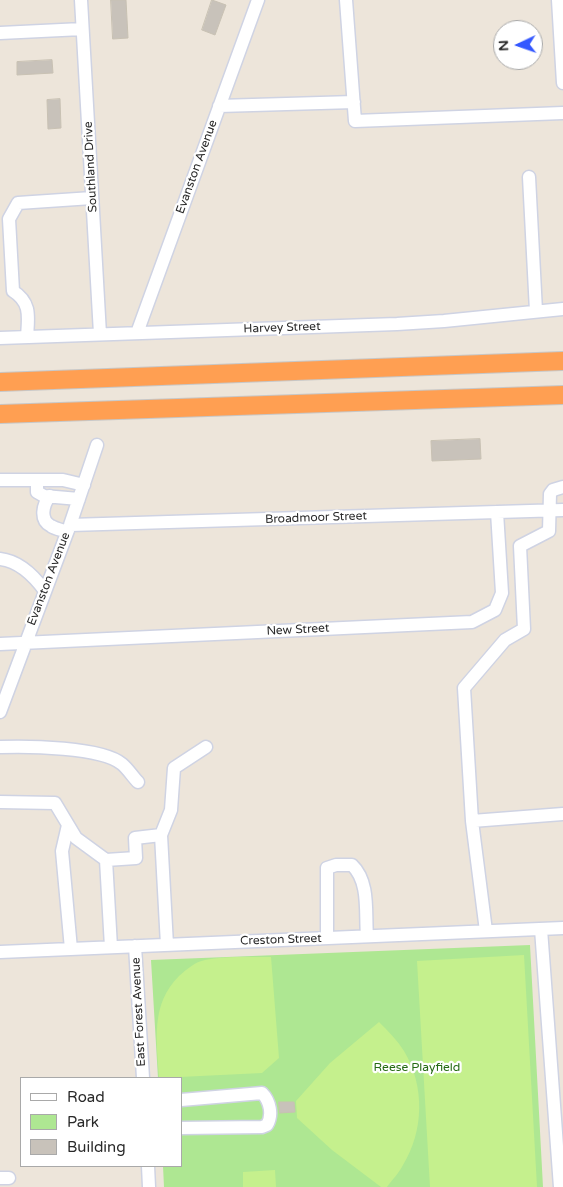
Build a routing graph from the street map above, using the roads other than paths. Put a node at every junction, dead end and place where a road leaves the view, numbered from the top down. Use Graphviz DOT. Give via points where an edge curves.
graph roads {
  1 [pos="81,0"];
  2 [pos="258,0"];
  3 [pos="346,0"];
  4 [pos="558,0"];
  5 [pos="82,29"];
  6 [pos="0,32"];
  7 [pos="563,83"];
  8 [pos="354,102"];
  9 [pos="219,106"];
  10 [pos="563,113"];
  11 [pos="529,177"];
  12 [pos="92,198"];
  13 [pos="563,309"];
  14 [pos="536,311"];
  15 [pos="100,334"];
  16 [pos="137,334"];
  17 [pos="27,337"];
  18 [pos="0,338"];
  19 [pos="563,361"];
  20 [pos="0,382"];
  21 [pos="563,395"];
  22 [pos="0,414"];
  23 [pos="97,445"];
  24 [pos="0,480"];
  25 [pos="37,480"];
  26 [pos="84,485"];
  27 [pos="563,487"];
  28 [pos="50,496"];
  29 [pos="79,498"];
  30 [pos="550,510"];
  31 [pos="563,510"];
  32 [pos="498,512"];
  33 [pos="69,528"];
  34 [pos="0,559"];
  35 [pos="45,591"];
  36 [pos="26,642"];
  37 [pos="0,644"];
  38 [pos="0,712"];
  39 [pos="0,747"];
  40 [pos="206,747"];
  41 [pos="138,782"];
  42 [pos="0,802"];
  43 [pos="563,814"];
  44 [pos="472,821"];
  45 [pos="68,825"];
  46 [pos="161,835"];
  47 [pos="106,860"];
  48 [pos="563,928"];
  49 [pos="541,929"];
  50 [pos="486,930"];
  51 [pos="367,936"];
  52 [pos="327,938"];
  53 [pos="167,944"];
  54 [pos="135,946"];
  55 [pos="111,947"];
  56 [pos="71,949"];
  57 [pos="0,952"];
  58 [pos="143,1077"];
  59 [pos="182,1100"];
  60 [pos="182,1128"];
  61 [pos="148,1167"];
  62 [pos="149,1187"];
  63 [pos="560,1187"];
  1 -- 5 [label="street, Southland Drive"];
  2 -- 9 [label="street, Evanston Avenue"];
  3 -- 8 [label="street"];
  4 -- 7 [label="street"];
  5 -- 6 [label="street"];
  5 -- 12 [label="street, Southland Drive"];
  8 -- 9 [label="street"];
  8 -- 10 [label="street" via="355,120"];
  9 -- 16 [label="street, Evanston Avenue"];
  11 -- 14 [label="street"];
  12 -- 15 [label="street, Southland Drive"];
  12 -- 17 [label="street" via="18,203 9,219 13,291 28,309"];
  13 -- 14 [label="street, Harvey Street"];
  14 -- 16 [label="street, Harvey Street" via="426,322"];
  15 -- 16 [label="street, Harvey Street"];
  15 -- 17 [label="street, Harvey Street"];
  17 -- 18 [label="street, Harvey Street"];
  19 -- 20 [label="highway"];
  21 -- 22 [label="highway"];
  23 -- 26 [label="street, Evanston Avenue"];
  24 -- 25 [label="street"];
  25 -- 26 [label="street" via="68,480"];
  25 -- 28 [label="street" via="37,492"];
  26 -- 29 [label="street, Evanston Avenue"];
  27 -- 30 [label="street" via="550,494"];
  28 -- 29 [label="street"];
  28 -- 33 [label="street" via="43,507 45,520 51,527"];
  29 -- 33 [label="street, Evanston Avenue"];
  30 -- 31 [label="street, Broadmoor Street"];
  30 -- 32 [label="street, Broadmoor Street"];
  30 -- 44 [label="street" via="549,531 520,546 524,629 505,640 464,688"];
  32 -- 33 [label="street, Broadmoor Street"];
  32 -- 36 [label="street, New Street" via="502,593 495,610 472,622"];
  33 -- 35 [label="street, Evanston Avenue"];
  34 -- 35 [label="street" via="14,563"];
  35 -- 36 [label="street, Evanston Avenue"];
  36 -- 37 [label="street, New Street"];
  36 -- 38 [label="street, Evanston Avenue"];
  39 -- 41 [label="street" via="33,746 103,754 122,764"];
  40 -- 46 [label="street" via="174,768 171,810"];
  42 -- 45 [label="street" via="55,802"];
  43 -- 44 [label="street"];
  44 -- 50 [label="street"];
  45 -- 47 [label="street" via="76,838"];
  45 -- 56 [label="street" via="62,851"];
  46 -- 47 [label="street" via="135,838 136,858"];
  46 -- 53 [label="street"];
  47 -- 55 [label="street"];
  48 -- 49 [label="street, Creston Street"];
  49 -- 50 [label="street, Creston Street"];
  49 -- 63 [label="street"];
  50 -- 51 [label="street, Creston Street"];
  51 -- 52 [label="street, Creston Street"];
  51 -- 52 [label="street" via="364,884 359,872 352,865 336,865 327,868"];
  52 -- 53 [label="street, Creston Street"];
  53 -- 54 [label="street, Creston Street"];
  54 -- 55 [label="street, Creston Street"];
  54 -- 58 [label="street, East Forest Avenue"];
  55 -- 56 [label="street, Creston Street"];
  56 -- 57 [label="street, Creston Street"];
  59 -- 60 [label="street" via="262,1093 268,1099 271,1119 262,1127"];
  61 -- 62 [label="street"];
}
